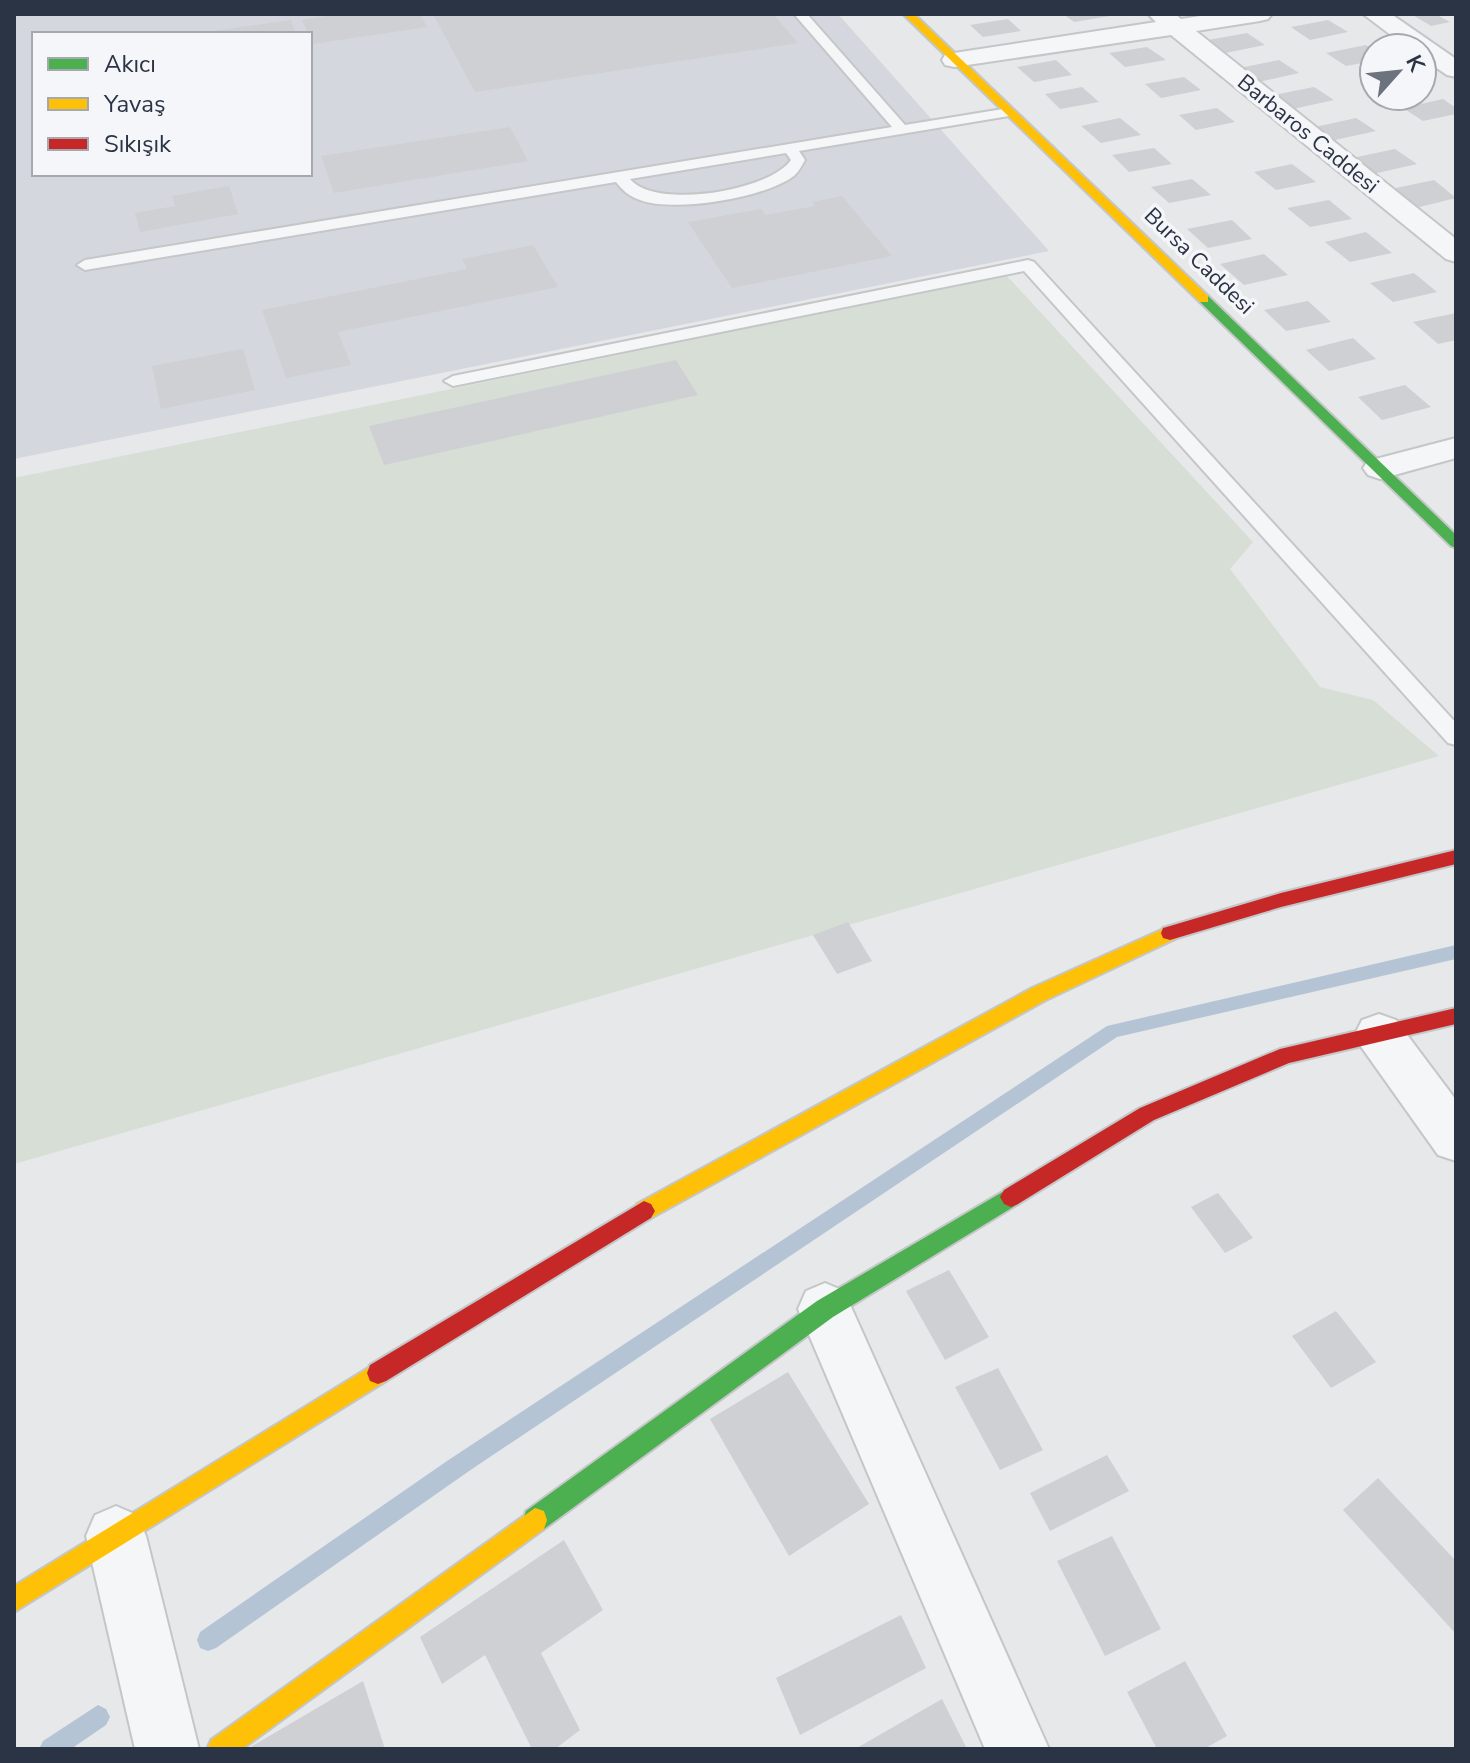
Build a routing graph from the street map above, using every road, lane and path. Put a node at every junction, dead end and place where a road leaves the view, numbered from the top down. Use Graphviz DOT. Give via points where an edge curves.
graph roads {
  1 [pos="800,14"];
  2 [pos="908,14"];
  3 [pos="1260,14"];
  4 [pos="1375,14"];
  5 [pos="1168,21"];
  6 [pos="954,60"];
  7 [pos="1456,70"];
  8 [pos="1009,112"];
  9 [pos="902,130"];
  10 [pos="790,148"];
  11 [pos="620,177"];
  12 [pos="1456,253"];
  13 [pos="85,265"];
  14 [pos="453,381"];
  15 [pos="1456,448"];
  16 [pos="1380,468"];
  17 [pos="1456,543"];
  18 [pos="1456,737"];
  19 [pos="1456,857"];
  20 [pos="1456,1016"];
  21 [pos="1379,1034"];
  22 [pos="1456,1139"];
  23 [pos="825,1309"];
  24 [pos="116,1536"];
  25 [pos="14,1600"];
  26 [pos="167,1749"];
  27 [pos="220,1749"];
  28 [pos="1017,1749"];
  1 -- 9 [label="lane"];
  2 -- 6 [label="street, Bursa Caddesi"];
  3 -- 5 [label="street"];
  4 -- 7 [label="street"];
  5 -- 6 [label="street"];
  5 -- 12 [label="street, Barbaros Caddesi"];
  6 -- 8 [label="street, Bursa Caddesi"];
  8 -- 9 [label="lane"];
  8 -- 16 [label="street, Bursa Caddesi"];
  9 -- 10 [label="lane"];
  10 -- 11 [label="lane"];
  10 -- 11 [label="lane" via="798,160 781,179 675,201 636,193"];
  11 -- 13 [label="lane"];
  14 -- 18 [label="lane" via="1028,265"];
  15 -- 16 [label="street"];
  16 -- 17 [label="street, Bursa Caddesi"];
  19 -- 24 [label="street" via="1164,935 1039,994 688,1184"];
  20 -- 21 [label="street"];
  21 -- 22 [label="street"];
  21 -- 23 [label="street" via="1287,1055 1147,1114"];
  23 -- 27 [label="street"];
  23 -- 28 [label="street"];
  24 -- 25 [label="street"];
  24 -- 26 [label="street"];
}
